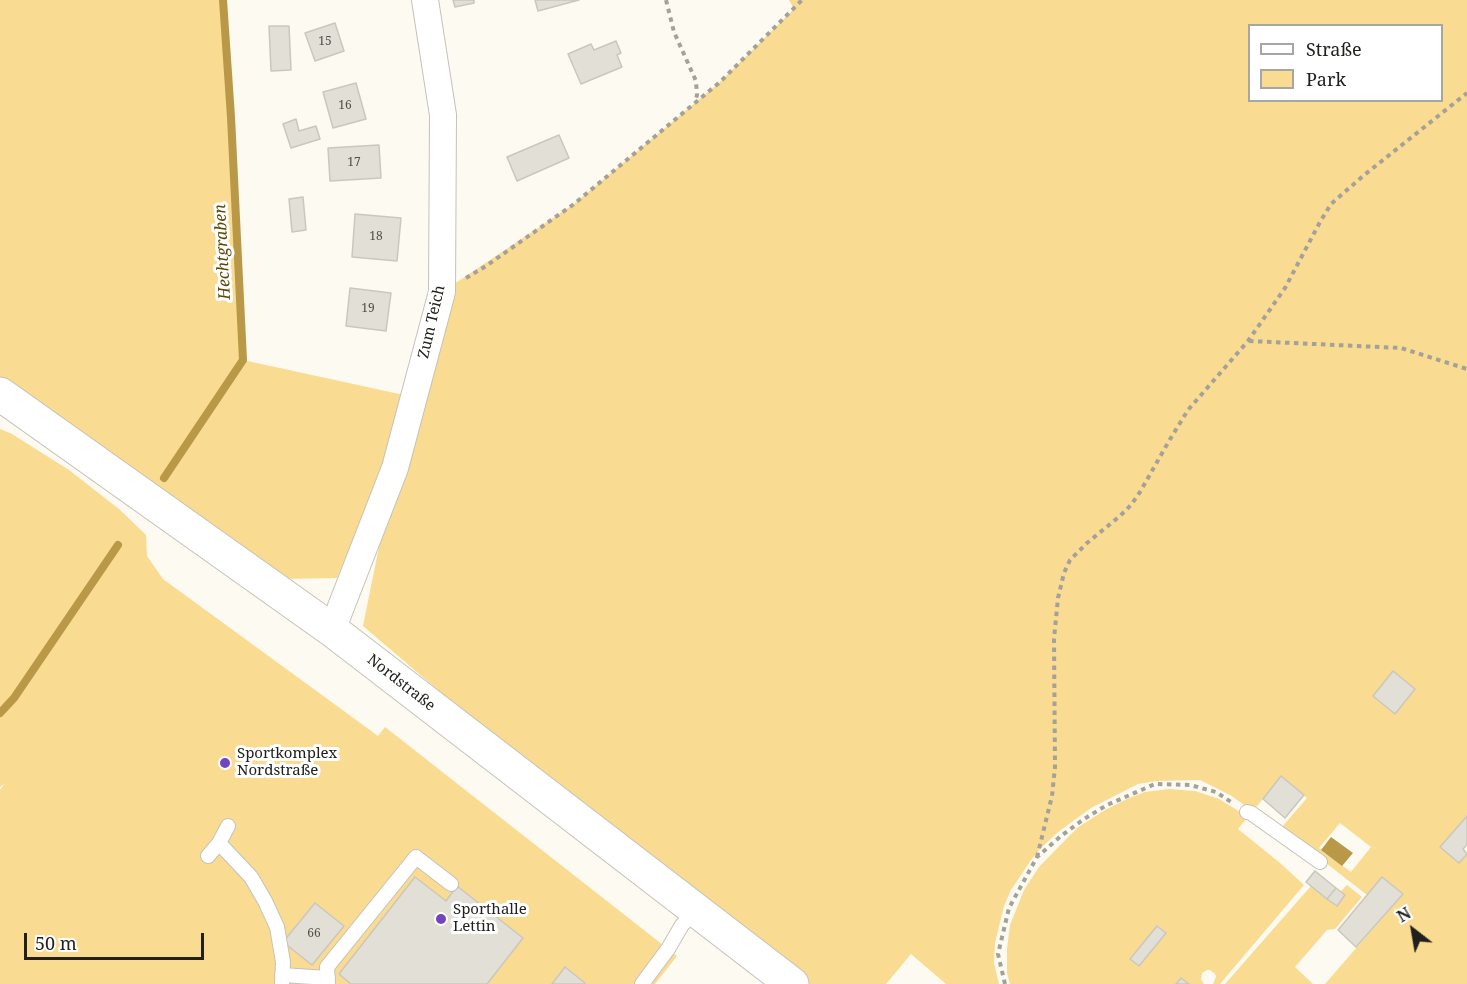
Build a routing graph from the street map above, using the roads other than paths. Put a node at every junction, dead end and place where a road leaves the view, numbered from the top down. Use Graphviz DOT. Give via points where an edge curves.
graph roads {
  1 [pos="425,0"];
  2 [pos="0,394"];
  3 [pos="332,630"];
  4 [pos="1247,812"];
  5 [pos="228,826"];
  6 [pos="219,843"];
  7 [pos="208,856"];
  8 [pos="1320,862"];
  9 [pos="451,884"];
  10 [pos="697,910"];
  11 [pos="282,979"];
  12 [pos="328,981"];
  13 [pos="642,984"];
  14 [pos="792,984"];
  1 -- 3 [label="street, Zum Teich" via="443,115 442,292 394,468"];
  2 -- 3 [label="street, Nordstraße"];
  3 -- 10 [label="street, Nordstraße"];
  4 -- 8 [label="lane"];
  5 -- 6 [label="lane"];
  6 -- 7 [label="lane"];
  6 -- 11 [label="lane" via="251,877 265,901 277,927"];
  9 -- 12 [label="lane" via="416,857 327,967"];
  10 -- 13 [label="lane" via="682,925"];
  10 -- 14 [label="street, Nordstraße"];
  11 -- 12 [label="lane"];
}
